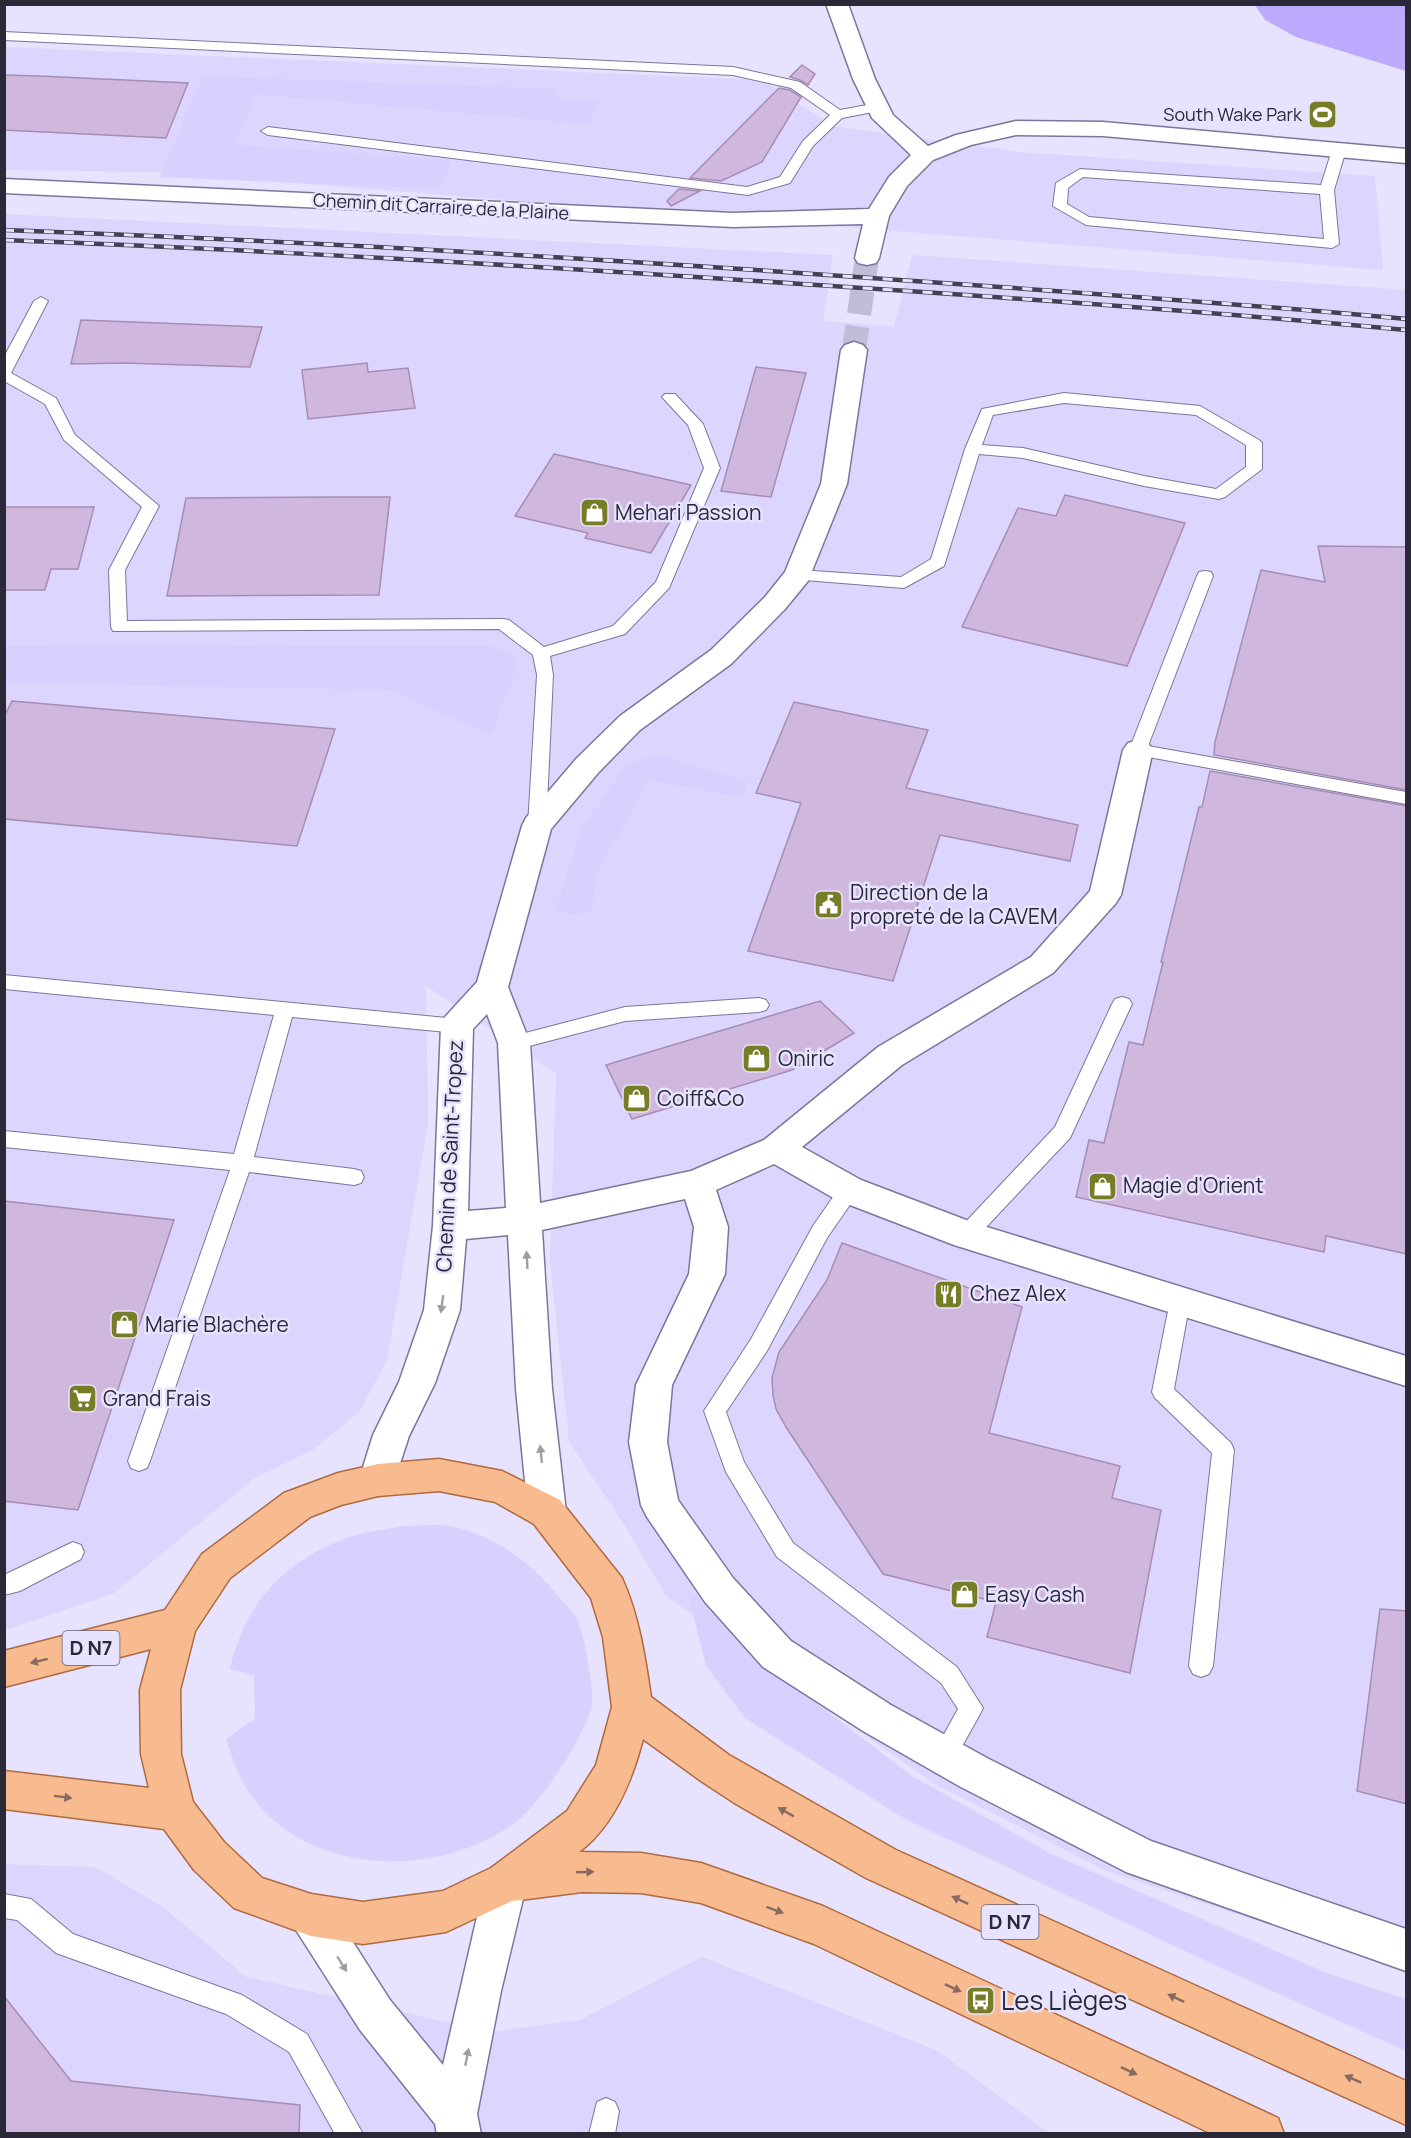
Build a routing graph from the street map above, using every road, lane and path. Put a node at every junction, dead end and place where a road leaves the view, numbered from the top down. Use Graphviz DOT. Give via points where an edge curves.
graph roads {
  1 [pos="837,4"];
  2 [pos="4,36"];
  3 [pos="878,107"];
  4 [pos="838,115"];
  5 [pos="268,130"];
  6 [pos="1339,150"];
  7 [pos="925,155"];
  8 [pos="1407,156"];
  9 [pos="4,186"];
  10 [pos="1327,190"];
  11 [pos="877,216"];
  12 [pos="867,258"];
  13 [pos="41,301"];
  14 [pos="854,350"];
  15 [pos="4,374"];
  16 [pos="670,397"];
  17 [pos="973,449"];
  18 [pos="798,575"];
  19 [pos="1205,576"];
  20 [pos="541,653"];
  21 [pos="1138,750"];
  22 [pos="1407,798"];
  23 [pos="537,826"];
  24 [pos="4,982"];
  25 [pos="492,987"];
  26 [pos="1122,1004"];
  27 [pos="759,1005"];
  28 [pos="285,1009"];
  29 [pos="457,1026"];
  30 [pos="514,1043"];
  31 [pos="4,1139"];
  32 [pos="776,1149"];
  33 [pos="242,1163"];
  34 [pos="354,1177"];
  35 [pos="697,1183"];
  36 [pos="849,1190"];
  37 [pos="524,1221"];
  38 [pos="450,1226"];
  39 [pos="966,1235"];
  40 [pos="1180,1301"];
  41 [pos="1407,1371"];
  42 [pos="139,1461"];
  43 [pos="378,1480"];
  44 [pos="547,1512"];
  45 [pos="73,1552"];
  46 [pos="4,1585"];
  47 [pos="177,1625"];
  48 [pos="1202,1665"];
  49 [pos="4,1669"];
  50 [pos="632,1707"];
  51 [pos="944,1756"];
  52 [pos="4,1790"];
  53 [pos="175,1811"];
  54 [pos="506,1882"];
  55 [pos="4,1906"];
  56 [pos="311,1915"];
  57 [pos="1407,1950"];
  58 [pos="1407,2103"];
  59 [pos="457,2124"];
  60 [pos="350,2133"];
  61 [pos="1262,2133"];
  1 -- 3 [label="street"];
  2 -- 4 [label="lane" via="733,71 795,85"];
  3 -- 4 [label="lane"];
  3 -- 7 [label="street" via="884,118"];
  4 -- 5 [label="lane" via="808,144 785,180 748,191"];
  6 -- 7 [label="street" via="1103,129 1016,128 964,140"];
  6 -- 8 [label="street"];
  6 -- 10 [label="lane"];
  7 -- 11 [label="street" via="897,182"];
  9 -- 11 [label="street, Chemin dit Carraire de la Plaine" via="733,220"];
  10 -- 10 [label="lane" via="1080,172 1061,186 1060,207 1086,221 1332,244"];
  11 -- 12 [label="street"];
  13 -- 15 [label="lane"];
  14 -- 18 [label="street, Chemin de Saint-Tropez" via="834,484"];
  15 -- 20 [label="lane" via="51,401 69,437 151,506 117,570 119,627 503,624"];
  16 -- 20 [label="lane" via="695,424 712,468 663,584 619,630"];
  17 -- 17 [label="lane" via="987,412 1064,398 1200,411 1254,443 1254,469 1219,494 1023,453"];
  17 -- 18 [label="lane" via="938,562 904,583"];
  18 -- 23 [label="street, Chemin de Saint-Tropez" via="721,657 630,723 587,766"];
  19 -- 21 [label="lane"];
  20 -- 23 [label="lane" via="545,675"];
  21 -- 22 [label="lane"];
  21 -- 32 [label="street" via="1105,895 1042,965 890,1056"];
  23 -- 25 [label="street, Chemin de Saint-Tropez"];
  24 -- 28 [label="lane"];
  25 -- 29 [label="street, Chemin de Saint-Tropez"];
  25 -- 30 [label="street"];
  26 -- 39 [label="lane" via="1063,1132"];
  27 -- 30 [label="lane" via="624,1014"];
  28 -- 29 [label="lane"];
  28 -- 33 [label="lane"];
  29 -- 38 [label="street, Chemin de Saint-Tropez"];
  30 -- 37 [label="street"];
  31 -- 33 [label="lane"];
  32 -- 35 [label="street"];
  32 -- 36 [label="street"];
  33 -- 34 [label="lane"];
  33 -- 42 [label="lane"];
  35 -- 37 [label="street"];
  35 -- 51 [label="street" via="711,1227 707,1274 654,1385 648,1442 660,1505 719,1590 777,1654"];
  36 -- 39 [label="street"];
  36 -- 51 [label="lane" via="820,1232 759,1345 715,1411 734,1465 785,1550 955,1683 971,1708"];
  37 -- 38 [label="street"];
  44 -- 37 [label="street, one-way" via="534,1389"];
  38 -- 43 [label="street, Chemin de Saint-Tropez, one-way" via="442,1310 417,1383 391,1435"];
  39 -- 40 [label="street"];
  40 -- 41 [label="street"];
  40 -- 48 [label="lane" via="1163,1392 1223,1450"];
  43 -- 44 [label="main road" via="439,1475 502,1487"];
  43 -- 47 [label="main road" via="338,1489 297,1505 216,1566"];
  44 -- 50 [label="main road" via="608,1590 623,1637"];
  45 -- 46 [label="lane"];
  47 -- 49 [label="main road, D N7, one-way"];
  47 -- 53 [label="main road" via="160,1690 161,1754"];
  50 -- 54 [label="main road" via="614,1772 582,1825"];
  58 -- 50 [label="main road, D N7, one-way" via="881,1864 714,1768"];
  51 -- 57 [label="street" via="1141,1858"];
  52 -- 53 [label="main road, one-way"];
  53 -- 56 [label="main road" via="209,1856 249,1894"];
  54 -- 56 [label="main road" via="446,1911 363,1923"];
  59 -- 54 [label="street, one-way" via="480,1991"];
  54 -- 61 [label="main road, one-way" via="582,1872 641,1873 700,1884 823,1927"];
  55 -- 60 [label="lane" via="22,1908 65,1944 233,2004 298,2043"];
  56 -- 59 [label="street, one-way" via="375,2015"];
}
